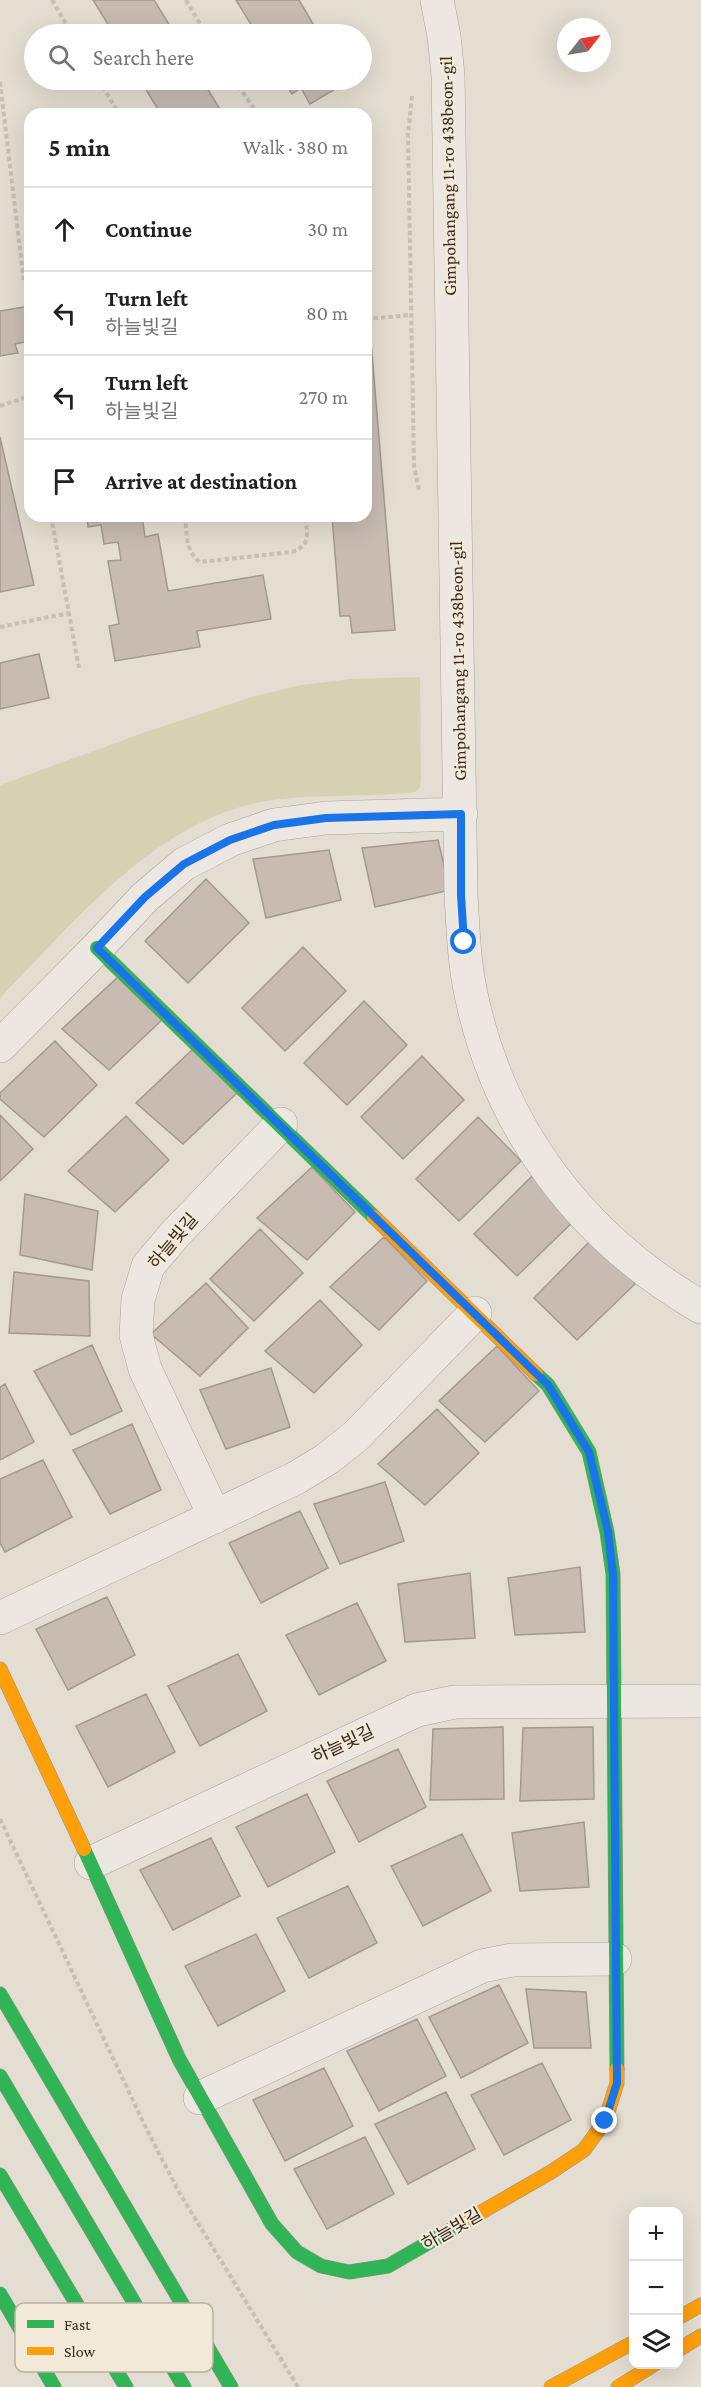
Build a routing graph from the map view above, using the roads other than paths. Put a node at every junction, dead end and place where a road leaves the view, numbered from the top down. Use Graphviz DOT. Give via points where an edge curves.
graph roads {
  1 [pos="437,0"];
  2 [pos="461,814"];
  3 [pos="97,948"];
  4 [pos="0,1046"];
  5 [pos="281,1124"];
  6 [pos="701,1307"];
  7 [pos="475,1313"];
  8 [pos="215,1517"];
  9 [pos="0,1618"];
  10 [pos="0,1669"];
  11 [pos="614,1701"];
  12 [pos="701,1701"];
  13 [pos="91,1863"];
  14 [pos="615,1959"];
  15 [pos="0,1994"];
  16 [pos="0,2076"];
  17 [pos="200,2098"];
  18 [pos="0,2175"];
  19 [pos="0,2294"];
  20 [pos="75,2303"];
  21 [pos="134,2303"];
  22 [pos="182,2303"];
  23 [pos="701,2305"];
  24 [pos="683,2315"];
  25 [pos="15,2320"];
  26 [pos="701,2336"];
  27 [pos="629,2344"];
  28 [pos="683,2347"];
  29 [pos="213,2356"];
  30 [pos="647,2369"];
  31 [pos="45,2372"];
  32 [pos="117,2372"];
  33 [pos="175,2372"];
  34 [pos="54,2387"];
  35 [pos="126,2387"];
  36 [pos="184,2387"];
  37 [pos="231,2387"];
  38 [pos="551,2387"];
  39 [pos="618,2387"];
  1 -- 2 [label="street, Gimpohangang 11-ro 438beon-gil" via="448,75"];
  2 -- 3 [label="street" via="326,818 274,825 230,840 184,864 145,897"];
  2 -- 6 [label="street, Gimpohangang 11-ro 438beon-gil" via="461,895 471,995 507,1103 541,1163 580,1212 631,1259"];
  3 -- 4 [label="street"];
  3 -- 5 [label="main road, 하늘빛길"];
  5 -- 7 [label="main road, 하늘빛길"];
  5 -- 8 [label="street, 하늘빛길" via="148,1266 138,1300 136,1335 145,1369"];
  7 -- 8 [label="street" via="357,1435 327,1459"];
  7 -- 11 [label="main road, 하늘빛길" via="548,1385 589,1452 608,1532 613,1574"];
  8 -- 9 [label="street"];
  10 -- 13 [label="main road, 하늘빛길"];
  11 -- 12 [label="street, 하늘빛길"];
  11 -- 13 [label="street, 하늘빛길" via="455,1702 417,1710"];
  11 -- 14 [label="main road, 하늘빛길"];
  13 -- 17 [label="main road, 하늘빛길"];
  14 -- 17 [label="street" via="512,1960 482,1966"];
  14 -- 17 [label="main road, 하늘빛길" via="617,2083 605,2121 584,2150 388,2266 349,2272 321,2266 297,2252 272,2224"];
  15 -- 22 [label="main road"];
  16 -- 21 [label="main road"];
  18 -- 20 [label="main road"];
  19 -- 25 [label="main road"];
  23 -- 24 [label="main road"];
  26 -- 28 [label="main road"];
  27 -- 38 [label="main road"];
  29 -- 37 [label="main road"];
  30 -- 39 [label="main road"];
  31 -- 34 [label="main road"];
  32 -- 35 [label="main road"];
  33 -- 36 [label="main road"];
}
